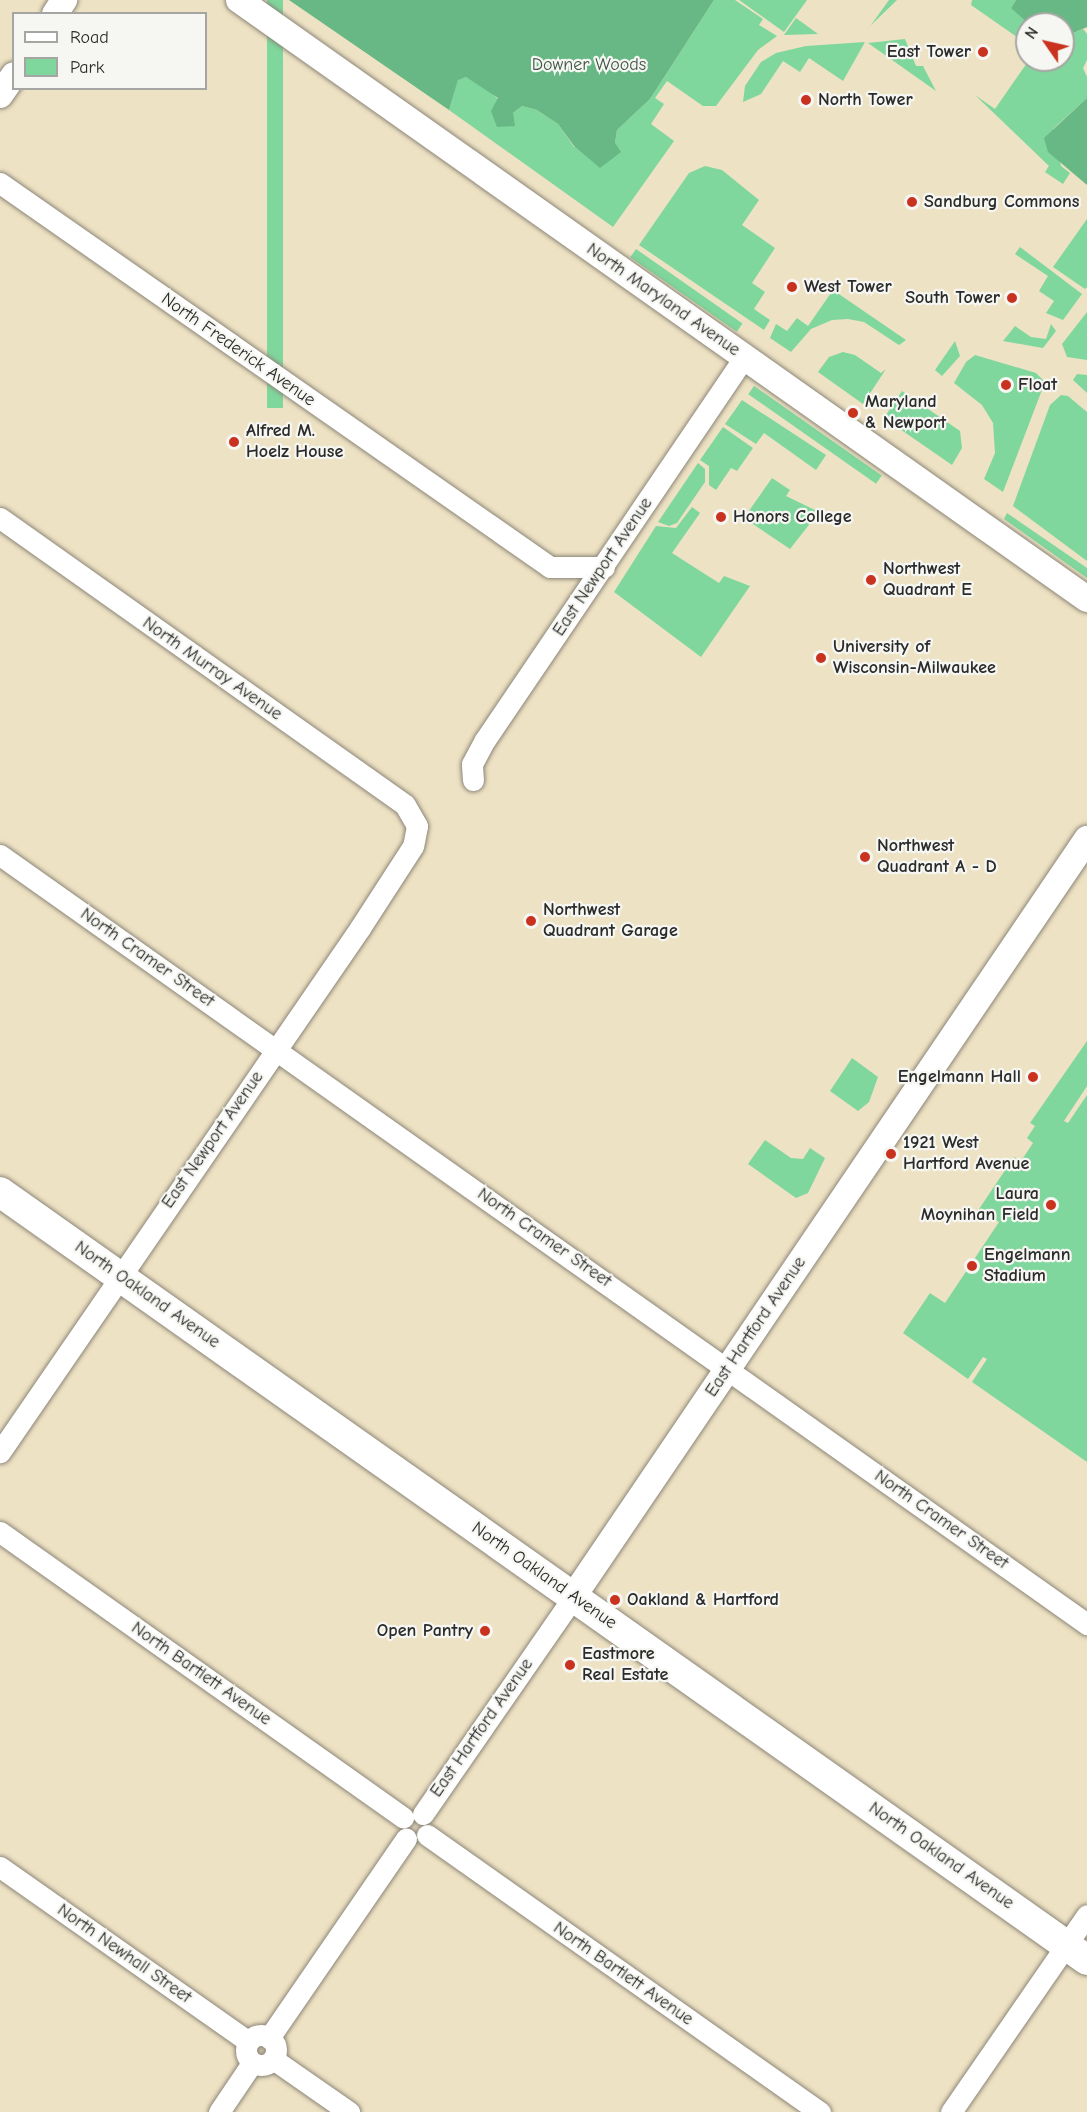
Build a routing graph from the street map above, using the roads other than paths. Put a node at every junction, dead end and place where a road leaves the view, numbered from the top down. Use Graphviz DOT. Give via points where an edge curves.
graph roads {
  1 [pos="239,0"];
  2 [pos="12,78"];
  3 [pos="0,95"];
  4 [pos="0,183"];
  5 [pos="744,357"];
  6 [pos="0,518"];
  7 [pos="604,567"];
  8 [pos="1087,599"];
  9 [pos="473,780"];
  10 [pos="417,826"];
  11 [pos="1087,839"];
  12 [pos="0,855"];
  13 [pos="276,1049"];
  14 [pos="0,1192"];
  15 [pos="119,1276"];
  16 [pos="728,1368"];
  17 [pos="0,1452"];
  18 [pos="0,1532"];
  19 [pos="573,1597"];
  20 [pos="1087,1624"];
  21 [pos="413,1815"];
  22 [pos="417,1837"];
  23 [pos="0,1867"];
  24 [pos="1087,1916"];
  25 [pos="1077,1952"];
  26 [pos="259,2040"];
  27 [pos="273,2059"];
  28 [pos="252,2063"];
  29 [pos="219,2112"];
  30 [pos="349,2112"];
  31 [pos="820,2112"];
  32 [pos="951,2112"];
  1 -- 5 [label="street, North Maryland Avenue"];
  2 -- 3 [label="street"];
  4 -- 7 [label="street, North Frederick Avenue" via="550,567"];
  5 -- 7 [label="street, East Newport Avenue"];
  5 -- 8 [label="street, North Maryland Avenue"];
  6 -- 10 [label="street, North Murray Avenue" via="405,805"];
  7 -- 9 [label="street, East Newport Avenue" via="485,740 472,764"];
  10 -- 13 [label="street, East Newport Avenue" via="413,846"];
  11 -- 16 [label="street, East Hartford Avenue"];
  12 -- 13 [label="street, North Cramer Street"];
  13 -- 15 [label="street, East Newport Avenue"];
  13 -- 16 [label="street, North Cramer Street"];
  14 -- 15 [label="main road, North Oakland Avenue"];
  15 -- 17 [label="street, East Newport Avenue"];
  15 -- 19 [label="main road, North Oakland Avenue"];
  16 -- 19 [label="street, East Hartford Avenue"];
  16 -- 20 [label="street, North Cramer Street"];
  18 -- 21 [label="street, North Bartlett Avenue"];
  19 -- 21 [label="street, East Hartford Avenue"];
  19 -- 25 [label="main road, North Oakland Avenue"];
  21 -- 22 [label="street" via="400,1831"];
  22 -- 26 [label="street"];
  22 -- 31 [label="street, North Bartlett Avenue"];
  23 -- 26 [label="street, North Newhall Street"];
  24 -- 25 [label="street"];
  25 -- 32 [label="street"];
  26 -- 27 [label="street" via="276,2048"];
  26 -- 28 [label="street" via="246,2053"];
  27 -- 28 [label="street" via="264,2065"];
  27 -- 30 [label="street"];
  28 -- 29 [label="street"];
}
